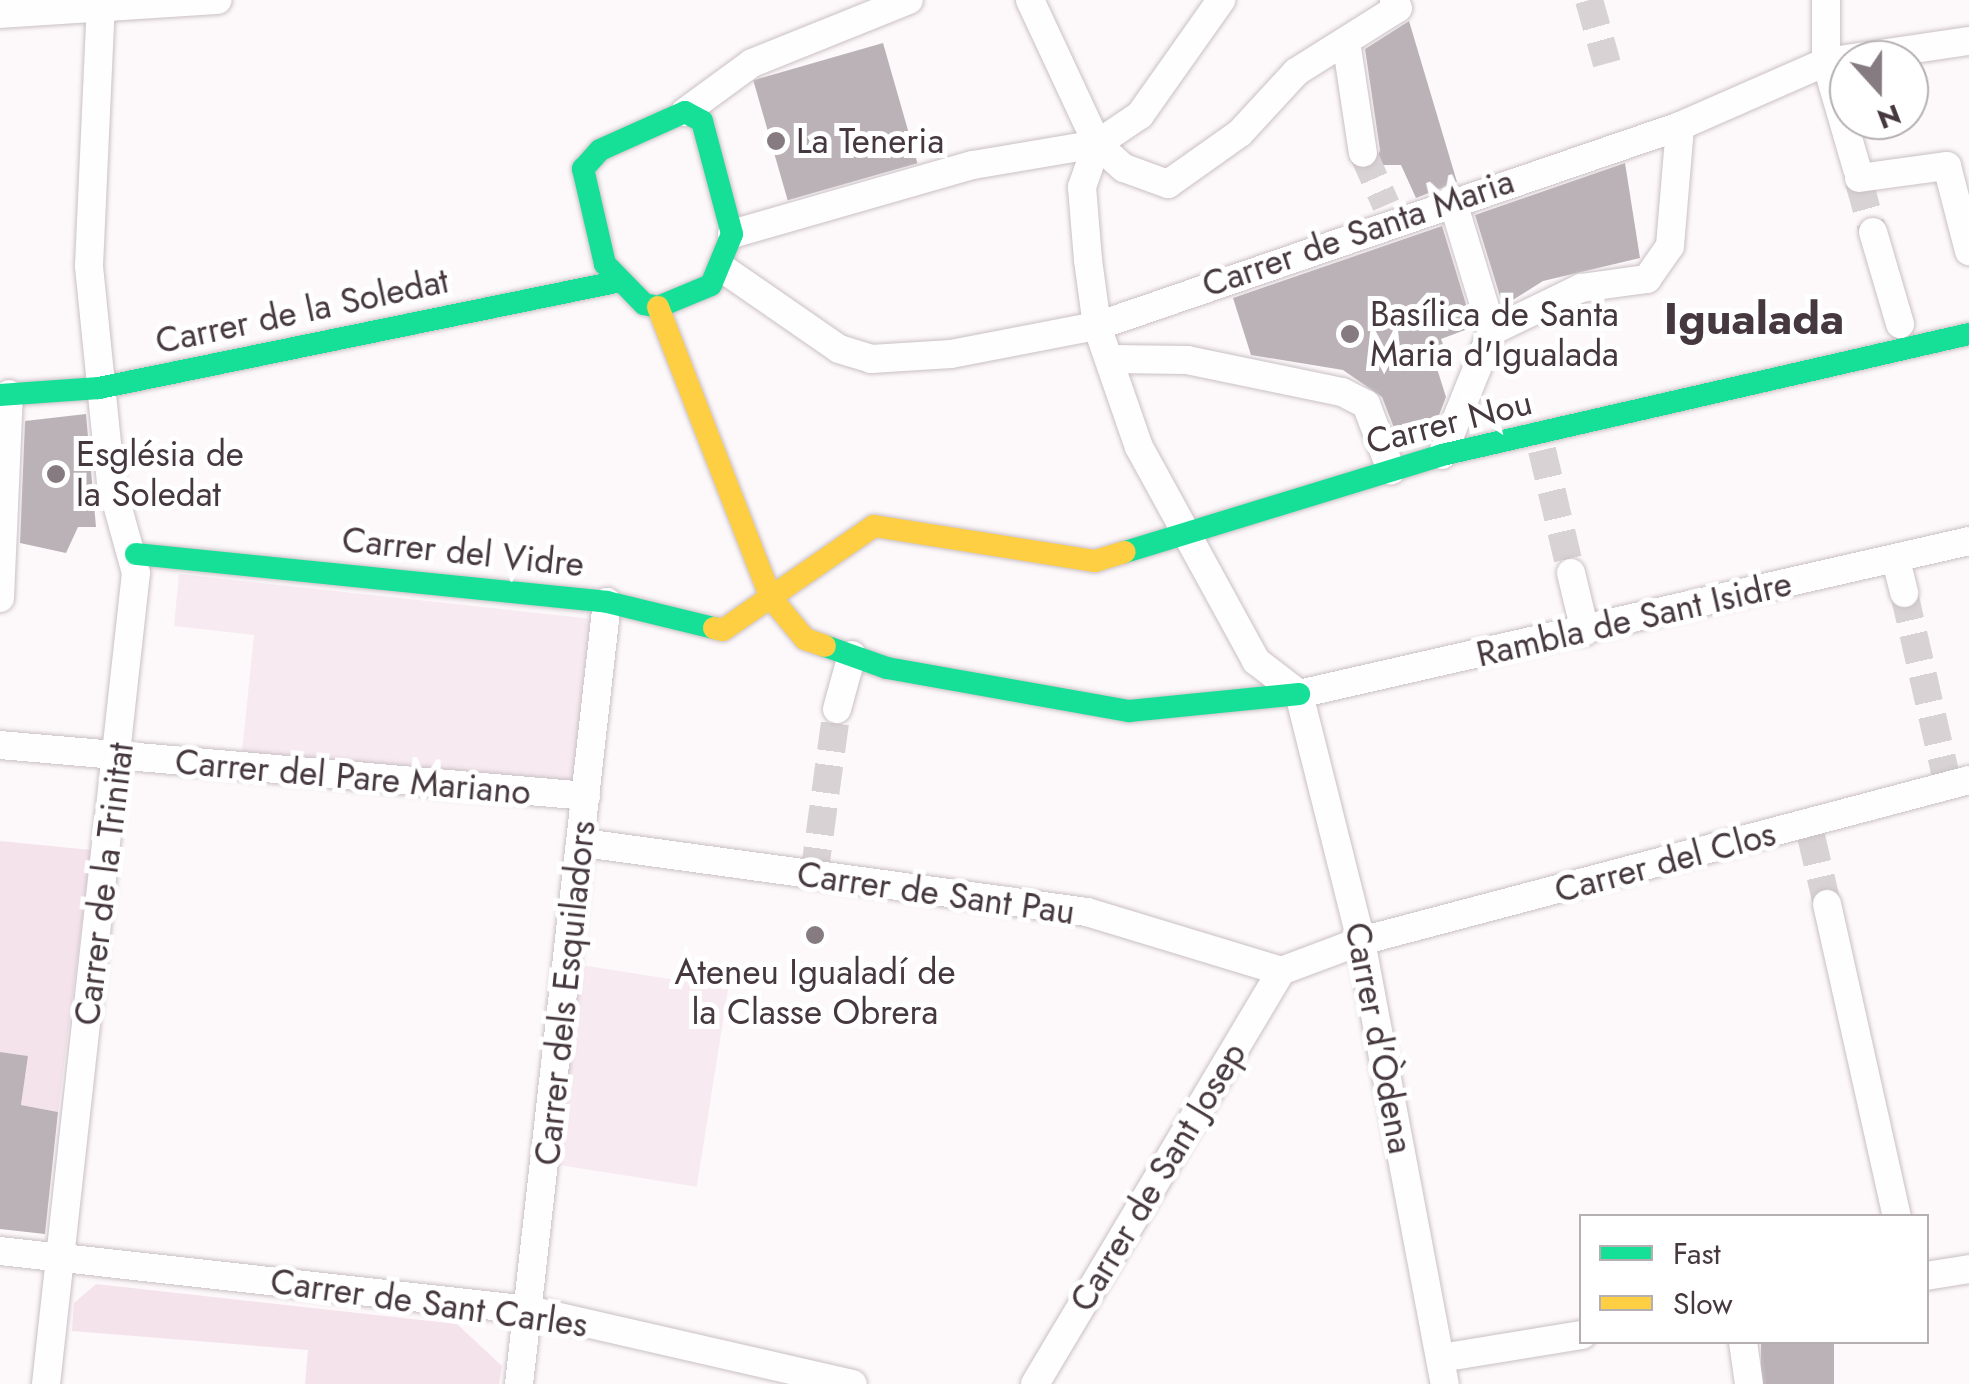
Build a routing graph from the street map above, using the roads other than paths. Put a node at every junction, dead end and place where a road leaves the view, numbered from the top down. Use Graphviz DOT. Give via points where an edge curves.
graph roads {
  1 [pos="218,0"];
  2 [pos="909,0"];
  3 [pos="1030,0"];
  4 [pos="1221,0"];
  5 [pos="1826,0"];
  6 [pos="101,4"];
  7 [pos="1386,9"];
  8 [pos="0,14"];
  9 [pos="1346,40"];
  10 [pos="1969,41"];
  11 [pos="1826,62"];
  12 [pos="685,112"];
  13 [pos="1680,126"];
  14 [pos="1097,144"];
  15 [pos="1363,153"];
  16 [pos="1452,199"];
  17 [pos="1874,232"];
  18 [pos="732,234"];
  19 [pos="1969,251"];
  20 [pos="722,268"];
  21 [pos="616,282"];
  22 [pos="658,307"];
  23 [pos="1097,326"];
  24 [pos="1492,330"];
  25 [pos="1969,334"];
  26 [pos="1904,337"];
  27 [pos="1112,359"];
  28 [pos="99,388"];
  29 [pos="4,394"];
  30 [pos="1442,456"];
  31 [pos="1390,470"];
  32 [pos="1183,536"];
  33 [pos="1969,541"];
  34 [pos="136,554"];
  35 [pos="1896,560"];
  36 [pos="1571,573"];
  37 [pos="1904,592"];
  38 [pos="0,595"];
  39 [pos="771,598"];
  40 [pos="607,602"];
  41 [pos="1585,630"];
  42 [pos="852,656"];
  43 [pos="1299,694"];
  44 [pos="837,709"];
  45 [pos="0,745"];
  46 [pos="120,757"];
  47 [pos="1955,779"];
  48 [pos="586,796"];
  49 [pos="584,844"];
  50 [pos="1827,904"];
  51 [pos="1361,942"];
  52 [pos="1281,971"];
  53 [pos="1897,1214"];
  54 [pos="0,1251"];
  55 [pos="60,1257"];
  56 [pos="1969,1269"];
  57 [pos="1929,1276"];
  58 [pos="529,1310"];
  59 [pos="1579,1337"];
  60 [pos="1743,1344"];
  61 [pos="1443,1371"];
  62 [pos="46,1384"];
  63 [pos="520,1384"];
  64 [pos="853,1384"];
  65 [pos="1035,1384"];
  66 [pos="1749,1384"];
  1 -- 6 [label="street"];
  2 -- 12 [label="street" via="752,63"];
  3 -- 14 [label="street"];
  4 -- 14 [label="street" via="1140,115"];
  5 -- 11 [label="street"];
  6 -- 8 [label="street"];
  6 -- 28 [label="street, Carrer de la Trinitat" via="90,266"];
  7 -- 9 [label="street"];
  9 -- 14 [label="street" via="1296,72 1240,134 1168,184 1124,168"];
  9 -- 15 [label="street"];
  10 -- 11 [label="street, Carrer de Santa Maria"];
  11 -- 13 [label="street, Carrer de Santa Maria"];
  11 -- 19 [label="street" via="1858,176 1947,166"];
  12 -- 18 [label="street" via="702,121"];
  12 -- 21 [label="street" via="600,150 583,170 597,241"];
  13 -- 16 [label="street, Carrer de Santa Maria"];
  13 -- 24 [label="street" via="1670,246 1647,279 1581,288"];
  14 -- 18 [label="street" via="973,165"];
  14 -- 23 [label="street" via="1082,187"];
  16 -- 23 [label="street, Carrer de Santa Maria" via="1389,212"];
  16 -- 24 [label="street"];
  17 -- 26 [label="street"];
  18 -- 20 [label="street"];
  20 -- 22 [label="street" via="712,285"];
  20 -- 23 [label="street, Carrer de Santa Maria" via="839,350 871,360 951,354"];
  21 -- 22 [label="street" via="630,298"];
  21 -- 28 [label="street, Carrer de la Soledat"];
  22 -- 39 [label="street"];
  23 -- 27 [label="street"];
  24 -- 30 [label="street"];
  25 -- 26 [label="street, Carrer Nou"];
  26 -- 30 [label="street, Carrer Nou" via="1541,443"];
  27 -- 31 [label="street" via="1188,360 1342,392 1366,404"];
  27 -- 32 [label="street" via="1139,446"];
  28 -- 29 [label="street, Carrer de la Soledat"];
  28 -- 34 [label="street, Carrer de la Trinitat" via="118,527"];
  29 -- 38 [label="street"];
  30 -- 31 [label="street, Carrer Nou"];
  31 -- 32 [label="street, Carrer Nou"];
  32 -- 39 [label="street, Carrer Nou" via="1095,561 874,526"];
  32 -- 43 [label="street" via="1216,580 1256,661"];
  33 -- 35 [label="street, Rambla de Sant Isidre"];
  34 -- 40 [label="street, Carrer del Vidre"];
  34 -- 46 [label="street, Carrer de la Trinitat"];
  35 -- 37 [label="street"];
  35 -- 41 [label="street, Rambla de Sant Isidre"];
  36 -- 41 [label="street"];
  39 -- 40 [label="street, Carrer del Vidre" via="723,630"];
  39 -- 42 [label="street" via="804,639"];
  40 -- 48 [label="street, Carrer dels Esquiladors"];
  41 -- 43 [label="street, Rambla de Sant Isidre"];
  42 -- 43 [label="street" via="982,688 1129,711"];
  42 -- 44 [label="street"];
  43 -- 51 [label="street, Carrer d'Òdena"];
  45 -- 46 [label="street, Carrer del Pare Mariano"];
  46 -- 48 [label="street, Carrer del Pare Mariano"];
  46 -- 55 [label="street, Carrer de la Trinitat"];
  47 -- 51 [label="street, Carrer del Clos" via="1810,830"];
  48 -- 49 [label="street, Carrer dels Esquiladors"];
  49 -- 52 [label="street, Carrer de Sant Pau" via="1086,912 1241,952"];
  49 -- 58 [label="street, Carrer dels Esquiladors"];
  50 -- 53 [label="street"];
  51 -- 52 [label="street, Carrer del Clos"];
  51 -- 61 [label="street, Carrer d'Òdena"];
  52 -- 65 [label="street, Carrer de Sant Josep"];
  54 -- 55 [label="street, Carrer de Sant Carles"];
  55 -- 58 [label="street, Carrer de Sant Carles"];
  55 -- 62 [label="street, Carrer de la Trinitat"];
  56 -- 57 [label="street"];
  58 -- 63 [label="street, Carrer dels Esquiladors"];
  58 -- 64 [label="street, Carrer de Sant Carles"];
  59 -- 61 [label="street"];
  60 -- 66 [label="street"];
}
